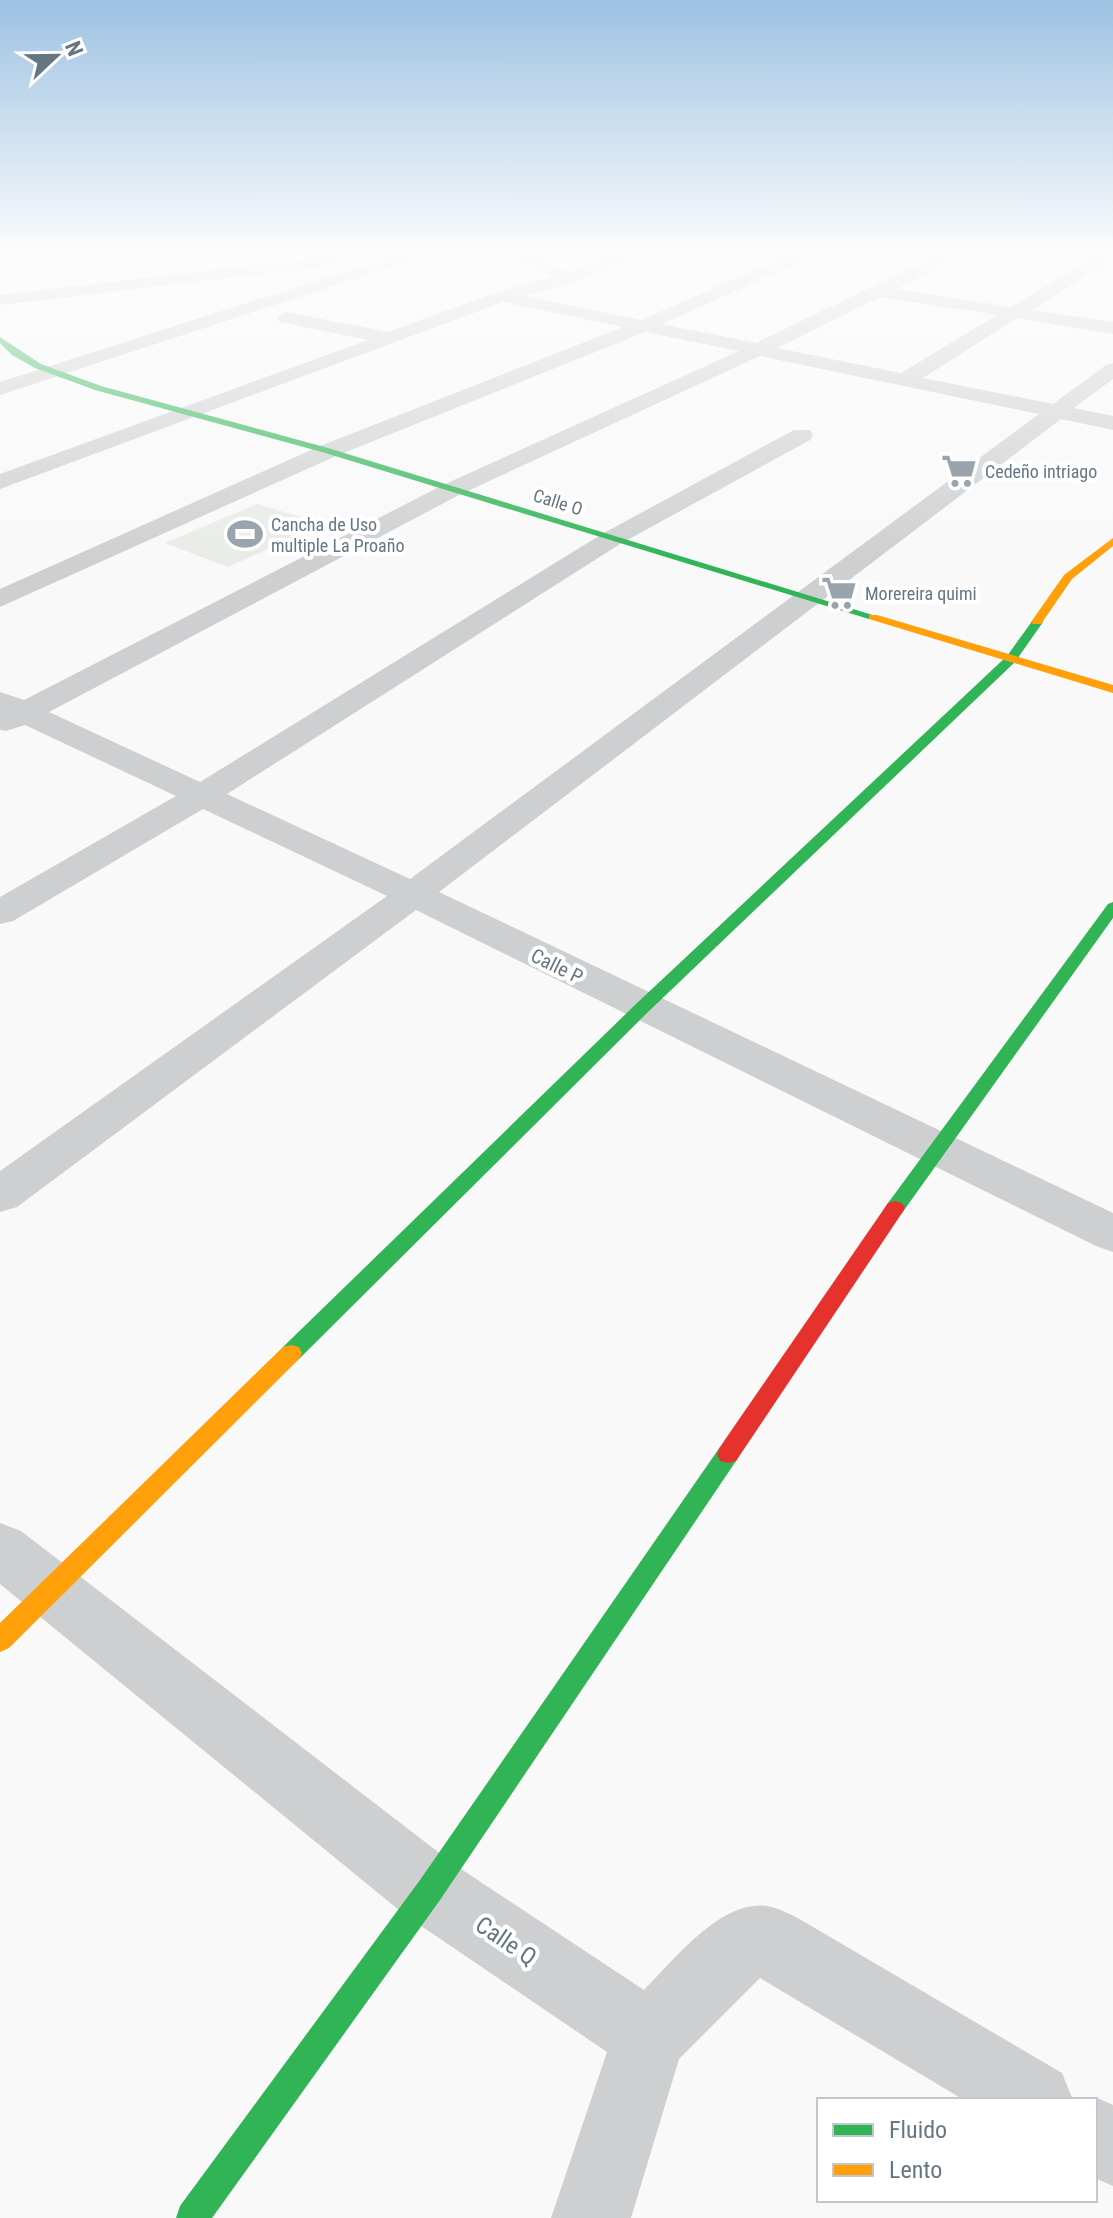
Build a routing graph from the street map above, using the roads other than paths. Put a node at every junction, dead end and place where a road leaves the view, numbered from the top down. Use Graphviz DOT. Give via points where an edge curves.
graph roads {
  1 [pos="18,355"];
  2 [pos="104,355"];
  3 [pos="343,355"];
  4 [pos="571,355"];
  5 [pos="748,355"];
  6 [pos="792,355"];
  7 [pos="946,355"];
  8 [pos="1113,369"];
  9 [pos="50,372"];
  10 [pos="906,379"];
  11 [pos="0,389"];
  12 [pos="1057,410"];
  13 [pos="191,411"];
  14 [pos="1113,423"];
  15 [pos="802,435"];
  16 [pos="328,451"];
  17 [pos="0,482"];
  18 [pos="451,490"];
  19 [pos="611,539"];
  20 [pos="1113,541"];
  21 [pos="807,597"];
  22 [pos="0,599"];
  23 [pos="1011,659"];
  24 [pos="1113,689"];
  25 [pos="8,713"];
  26 [pos="203,795"];
  27 [pos="413,894"];
  28 [pos="1113,907"];
  29 [pos="0,913"];
  30 [pos="642,1008"];
  31 [pos="937,1147"];
  32 [pos="0,1195"];
  33 [pos="1113,1234"];
  34 [pos="0,1549"];
  35 [pos="52,1590"];
  36 [pos="0,1640"];
  37 [pos="430,1890"];
  38 [pos="649,2037"];
  39 [pos="1032,2098"];
  40 [pos="192,2218"];
  41 [pos="591,2218"];
  1 -- 9 [label="street, Calle O"];
  2 -- 9 [label="street"];
  3 -- 13 [label="street"];
  4 -- 16 [label="street"];
  5 -- 18 [label="street"];
  6 -- 10 [label="street"];
  7 -- 10 [label="street"];
  8 -- 12 [label="street"];
  9 -- 11 [label="street"];
  9 -- 13 [label="street, Calle O"];
  10 -- 12 [label="street"];
  12 -- 14 [label="street"];
  12 -- 21 [label="street"];
  13 -- 16 [label="street, Calle O"];
  13 -- 17 [label="street"];
  15 -- 19 [label="street"];
  16 -- 18 [label="street, Calle O"];
  16 -- 22 [label="street"];
  18 -- 19 [label="street, Calle O"];
  18 -- 25 [label="street"];
  19 -- 21 [label="street, Calle O"];
  19 -- 26 [label="street"];
  20 -- 23 [label="street" via="1068,577"];
  21 -- 23 [label="street, Calle O"];
  21 -- 27 [label="street"];
  23 -- 24 [label="street, Calle O"];
  23 -- 30 [label="street"];
  25 -- 26 [label="street, Calle P"];
  26 -- 27 [label="street, Calle P"];
  26 -- 29 [label="street"];
  27 -- 30 [label="street, Calle P"];
  27 -- 32 [label="street"];
  28 -- 31 [label="street"];
  30 -- 31 [label="street, Calle P"];
  30 -- 35 [label="street"];
  31 -- 33 [label="street, Calle P"];
  31 -- 37 [label="street"];
  34 -- 35 [label="street, Calle Q"];
  35 -- 36 [label="street"];
  35 -- 37 [label="street, Calle Q"];
  37 -- 38 [label="street, Calle Q"];
  37 -- 40 [label="street"];
  38 -- 39 [label="street" via="727,1958 748,1942 771,1942"];
  38 -- 41 [label="street"];
}
